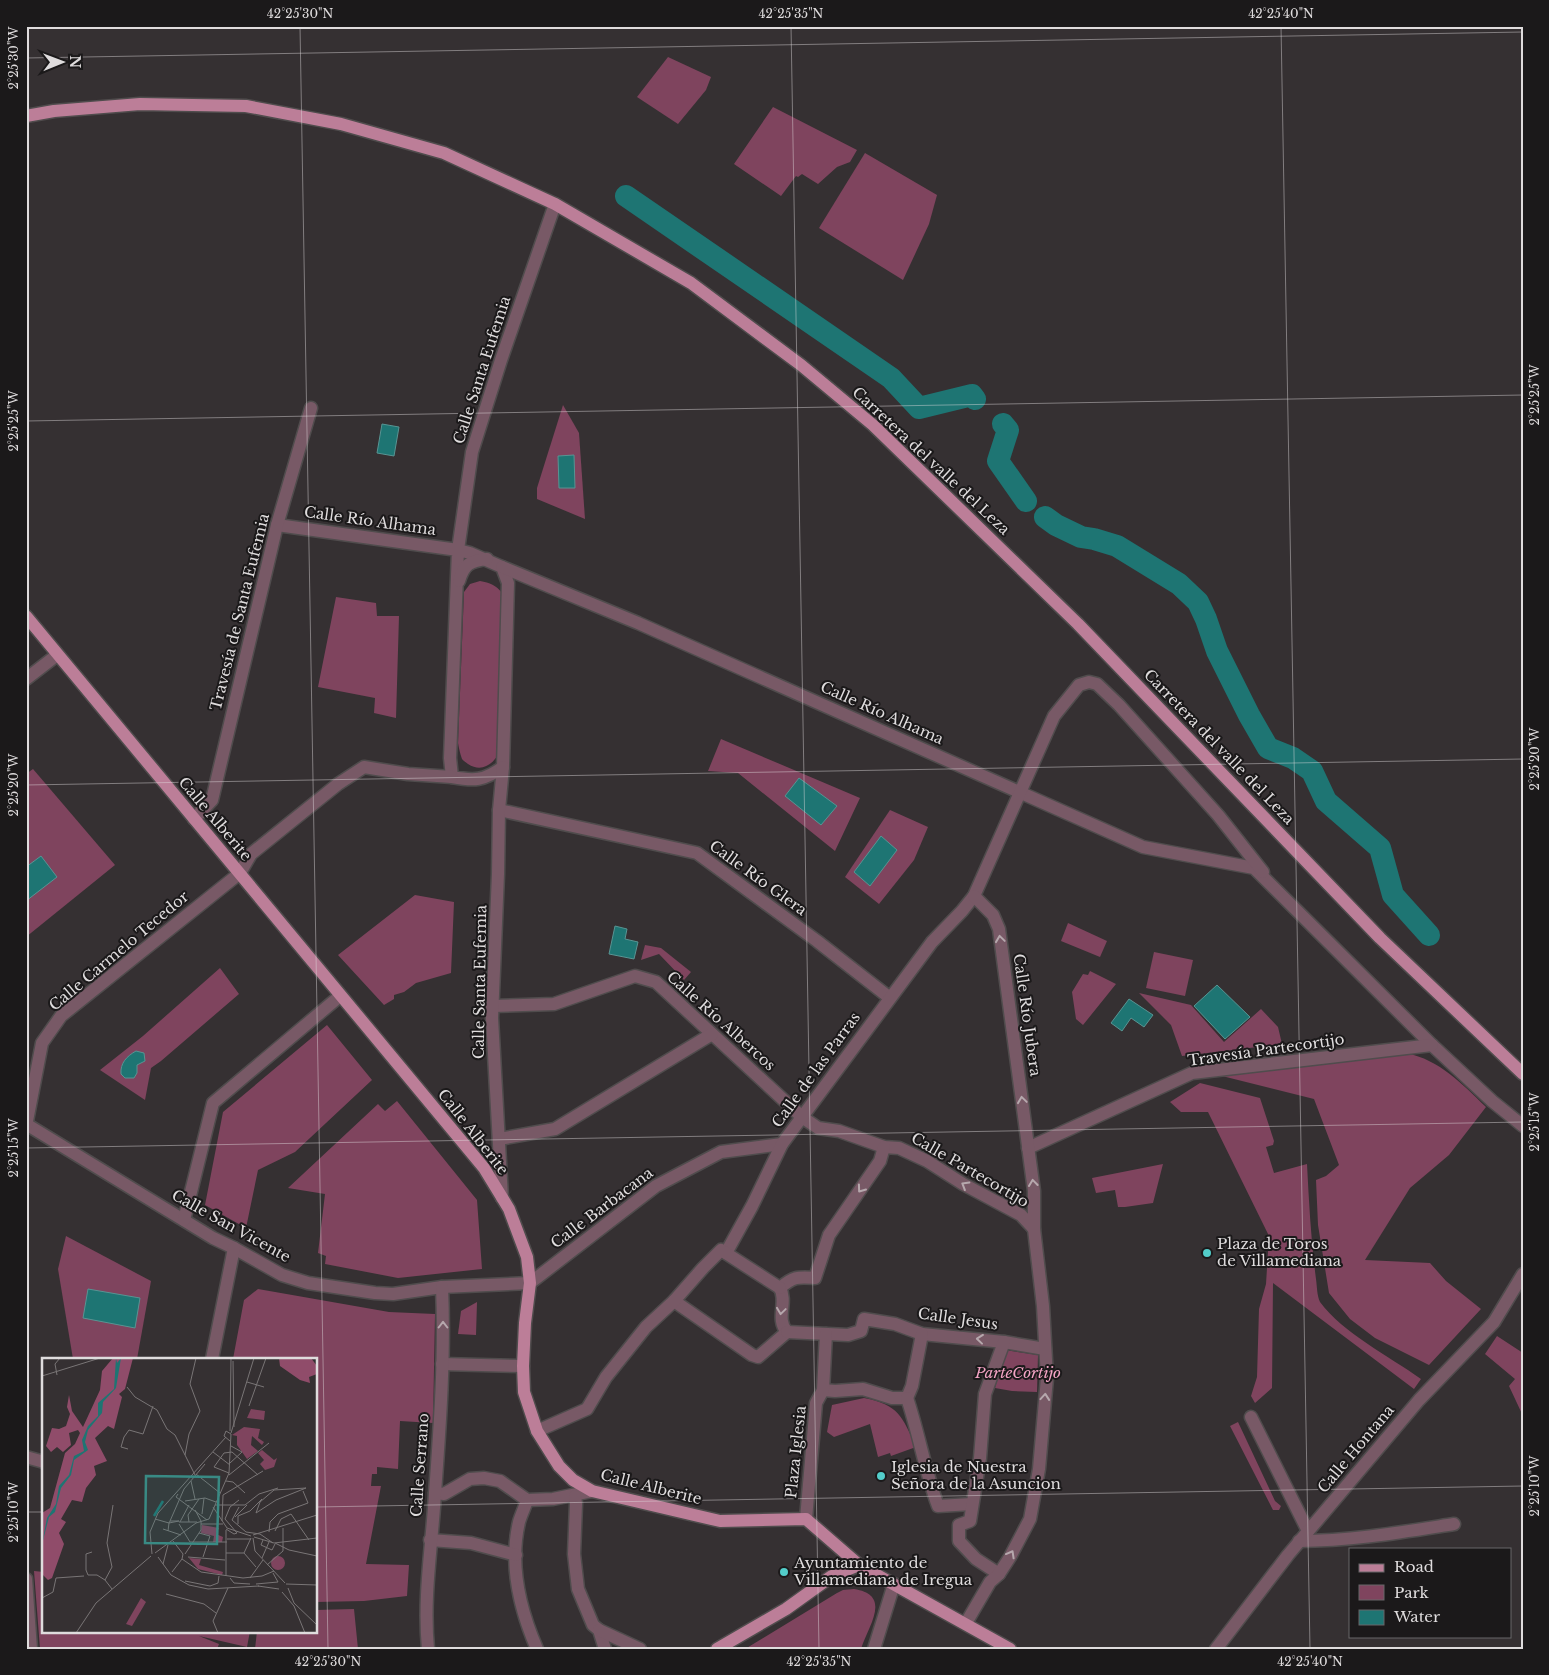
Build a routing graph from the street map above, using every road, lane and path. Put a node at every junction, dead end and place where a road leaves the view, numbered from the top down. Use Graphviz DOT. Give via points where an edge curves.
graph roads {
  1 [pos="26,116"];
  2 [pos="555,204"];
  3 [pos="311,408"];
  4 [pos="277,525"];
  5 [pos="458,550"];
  6 [pos="487,559"];
  7 [pos="502,567"];
  8 [pos="456,592"];
  9 [pos="26,616"];
  10 [pos="57,655"];
  11 [pos="26,679"];
  12 [pos="503,767"];
  13 [pos="452,777"];
  14 [pos="474,780"];
  15 [pos="1020,791"];
  16 [pos="500,796"];
  17 [pos="499,810"];
  18 [pos="194,819"];
  19 [pos="240,873"];
  20 [pos="1276,890"];
  21 [pos="974,896"];
  22 [pos="340,996"];
  23 [pos="890,998"];
  24 [pos="492,1006"];
  25 [pos="712,1034"];
  26 [pos="1432,1045"];
  27 [pos="1523,1074"];
  28 [pos="802,1117"];
  29 [pos="26,1125"];
  30 [pos="1523,1126"];
  31 [pos="499,1139"];
  32 [pos="782,1144"];
  33 [pos="884,1147"];
  34 [pos="1028,1148"];
  35 [pos="502,1198"];
  36 [pos="184,1220"];
  37 [pos="1034,1230"];
  38 [pos="234,1248"];
  39 [pos="726,1253"];
  40 [pos="1523,1274"];
  41 [pos="530,1282"];
  42 [pos="442,1287"];
  43 [pos="780,1288"];
  44 [pos="674,1301"];
  45 [pos="787,1332"];
  46 [pos="826,1334"];
  47 [pos="922,1334"];
  48 [pos="1004,1342"];
  49 [pos="1045,1349"];
  50 [pos="212,1358"];
  51 [pos="442,1364"];
  52 [pos="523,1366"];
  53 [pos="824,1390"];
  54 [pos="907,1398"];
  55 [pos="1251,1417"];
  56 [pos="537,1430"];
  57 [pos="26,1458"];
  58 [pos="42,1462"];
  59 [pos="592,1491"];
  60 [pos="435,1493"];
  61 [pos="575,1496"];
  62 [pos="527,1500"];
  63 [pos="972,1504"];
  64 [pos="806,1519"];
  65 [pos="1454,1524"];
  66 [pos="1308,1531"];
  67 [pos="430,1540"];
  68 [pos="1300,1541"];
  69 [pos="516,1555"];
  70 [pos="859,1565"];
  71 [pos="999,1574"];
  72 [pos="26,1579"];
  73 [pos="894,1584"];
  74 [pos="966,1623"];
  75 [pos="599,1630"];
  76 [pos="30,1649"];
  77 [pos="428,1649"];
  78 [pos="537,1649"];
  79 [pos="605,1649"];
  80 [pos="640,1649"];
  81 [pos="717,1649"];
  82 [pos="874,1649"];
  83 [pos="1010,1649"];
  84 [pos="1216,1649"];
  1 -- 2 [label="main road, Carretera del valle del Leza" via="140,104 246,106 341,124 444,153"];
  2 -- 5 [label="street, Calle Santa Eufemia" via="472,452"];
  2 -- 27 [label="main road, Carretera del valle del Leza" via="691,283 873,425 1078,624 1380,938"];
  3 -- 4 [label="street, Travesía de Santa Eufemia"];
  4 -- 5 [label="street, Calle Río Alhama"];
  4 -- 18 [label="street, Travesía de Santa Eufemia" via="212,800"];
  5 -- 6 [label="street"];
  5 -- 8 [label="street, Calle Santa Eufemia"];
  6 -- 7 [label="street"];
  6 -- 8 [label="street" via="473,560 462,570"];
  7 -- 12 [label="street, Calle Santa Eufemia" via="508,583"];
  7 -- 15 [label="street, Calle Río Alhama"];
  8 -- 13 [label="street, Calle Santa Eufemia"];
  9 -- 10 [label="main road, Calle Alberite"];
  10 -- 11 [label="street"];
  10 -- 18 [label="main road, Calle Alberite"];
  12 -- 14 [label="street" via="491,776"];
  12 -- 16 [label="street, Calle Santa Eufemia"];
  13 -- 14 [label="street"];
  13 -- 19 [label="street, Calle Carmelo Tecedor" via="364,767 251,854"];
  14 -- 16 [label="street" via="489,784"];
  15 -- 20 [label="street, Calle Río Alhama" via="1143,846 1254,868"];
  15 -- 20 [label="street, Calle de las Parras" via="1054,716 1079,685 1097,684 1218,815"];
  15 -- 21 [label="street, Calle de las Parras"];
  16 -- 17 [label="street, Calle Santa Eufemia"];
  17 -- 23 [label="street, Calle Río Glera" via="697,853"];
  17 -- 24 [label="street, Calle Santa Eufemia"];
  18 -- 19 [label="main road, Calle Alberite"];
  19 -- 22 [label="main road, Calle Alberite"];
  19 -- 29 [label="street, Calle Carmelo Tecedor" via="61,1016 42,1043"];
  20 -- 26 [label="street"];
  21 -- 23 [label="street, Calle de las Parras" via="932,942"];
  34 -- 21 [label="street, Calle Río Jubera, one-way" via="999,929 993,915"];
  22 -- 35 [label="main road, Calle Alberite" via="484,1168"];
  22 -- 36 [label="street" via="213,1103"];
  23 -- 28 [label="street, Calle de las Parras"];
  24 -- 25 [label="street, Calle Río Albercos" via="554,1004 635,976 656,982"];
  24 -- 31 [label="street, Calle Santa Eufemia"];
  25 -- 28 [label="street, Calle Río Albercos"];
  25 -- 31 [label="street" via="555,1129"];
  26 -- 30 [label="street"];
  26 -- 34 [label="street, Travesía Partecortijo" via="1192,1073"];
  28 -- 32 [label="street, Calle de las Parras"];
  28 -- 33 [label="street, Calle Partecortijo" via="818,1128 840,1131"];
  29 -- 36 [label="street, Calle San Vicente"];
  31 -- 35 [label="street, Calle Santa Eufemia"];
  32 -- 39 [label="street, Calle de las Parras"];
  32 -- 41 [label="street, Calle Barbacana" via="721,1152 656,1186"];
  37 -- 33 [label="street, Calle Partecortijo, one-way" via="1021,1215 926,1161 899,1148"];
  33 -- 43 [label="street, one-way" via="880,1161 829,1235 815,1278 798,1277"];
  37 -- 34 [label="street, Calle Partecortijo, one-way" via="1034,1191"];
  35 -- 41 [label="main road, Calle Alberite" via="527,1257"];
  36 -- 38 [label="street, Calle San Vicente"];
  37 -- 49 [label="street, Calle Partecortijo"];
  38 -- 42 [label="street, Calle San Vicente" via="282,1275 308,1283 393,1294"];
  38 -- 50 [label="street"];
  39 -- 43 [label="street"];
  39 -- 44 [label="street" via="721,1250"];
  40 -- 66 [label="street, Calle Hontana" via="1494,1322 1419,1400"];
  41 -- 42 [label="street, Calle San Vicente"];
  41 -- 52 [label="main road, Calle Alberite"];
  51 -- 42 [label="street, Calle Serrano, one-way"];
  43 -- 45 [label="street, one-way" via="783,1294 780,1319"];
  44 -- 45 [label="street" via="758,1357"];
  44 -- 56 [label="street" via="646,1327 606,1377 588,1409"];
  45 -- 46 [label="street, Calle Jesus"];
  46 -- 47 [label="street, Calle Jesus" via="848,1335 861,1331 864,1319 896,1324"];
  46 -- 53 [label="street, Plaza Iglesia"];
  48 -- 47 [label="street, Calle Jesus, one-way"];
  47 -- 54 [label="street"];
  48 -- 49 [label="street, Calle Jesus"];
  48 -- 63 [label="street" via="985,1394 980,1458"];
  71 -- 49 [label="street, Calle Partecortijo, one-way" via="1030,1519 1039,1469 1047,1378"];
  51 -- 52 [label="street"];
  51 -- 60 [label="street, Calle Serrano"];
  52 -- 56 [label="main road, Calle Alberite" via="524,1392"];
  53 -- 54 [label="street, Plaza Iglesia" via="863,1389 892,1398"];
  53 -- 64 [label="street, Plaza Iglesia" via="816,1403"];
  54 -- 63 [label="street" via="938,1506"];
  55 -- 66 [label="street"];
  56 -- 59 [label="main road, Calle Alberite" via="559,1466 573,1480"];
  57 -- 58 [label="street"];
  59 -- 61 [label="street"];
  59 -- 64 [label="main road, Calle Alberite" via="720,1521"];
  60 -- 62 [label="street" via="444,1494 470,1479 484,1478 500,1481"];
  60 -- 67 [label="street, Calle Serrano"];
  61 -- 62 [label="street"];
  61 -- 75 [label="street" via="574,1554 578,1590 593,1625"];
  62 -- 69 [label="street" via="519,1523"];
  63 -- 71 [label="street" via="970,1521 959,1525 959,1541 976,1560"];
  64 -- 70 [label="main road"];
  65 -- 68 [label="street" via="1387,1535"];
  66 -- 68 [label="street, Calle Hontana"];
  67 -- 69 [label="street" via="471,1543"];
  67 -- 77 [label="street, Calle Serrano" via="425,1619"];
  68 -- 84 [label="street, Calle Hontana"];
  69 -- 78 [label="street" via="519,1599"];
  70 -- 73 [label="main road"];
  70 -- 81 [label="main road" via="832,1576 786,1609"];
  71 -- 74 [label="street, Calle Partecortijo" via="990,1582"];
  72 -- 76 [label="street"];
  73 -- 74 [label="main road"];
  73 -- 82 [label="street"];
  74 -- 83 [label="main road"];
  75 -- 79 [label="street"];
  75 -- 80 [label="street"];
}
